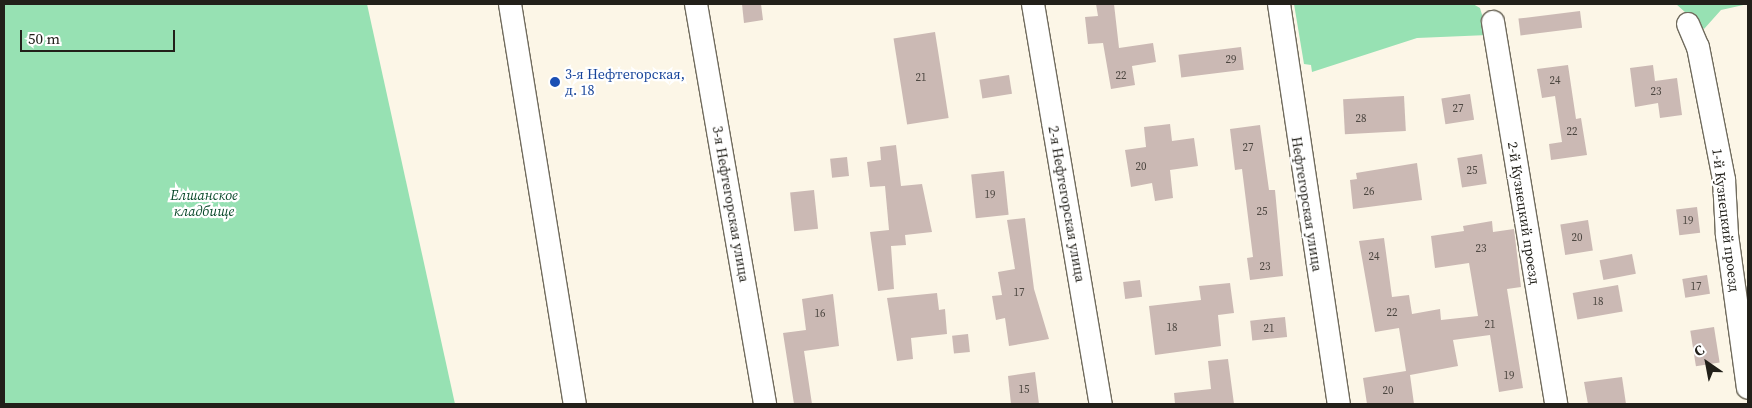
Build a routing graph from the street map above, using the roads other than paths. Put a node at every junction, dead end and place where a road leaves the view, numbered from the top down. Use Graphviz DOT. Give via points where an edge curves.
graph roads {
  1 [pos="510,4"];
  2 [pos="696,4"];
  3 [pos="1033,4"];
  4 [pos="1279,4"];
  5 [pos="1493,22"];
  6 [pos="1688,24"];
  7 [pos="1748,388"];
  8 [pos="575,404"];
  9 [pos="765,404"];
  10 [pos="1101,404"];
  11 [pos="1339,404"];
  12 [pos="1556,404"];
  1 -- 8 [label="street"];
  2 -- 9 [label="street, 3-я Нефтегорская улица"];
  3 -- 10 [label="street, 2-я Нефтегорская улица"];
  4 -- 11 [label="street, Нефтегорская улица" via="1289,94"];
  5 -- 12 [label="street, 2-й Кузнецкий проезд"];
  6 -- 7 [label="street, 1-й Кузнецкий проезд" via="1698,47 1724,180 1727,236"];
}
